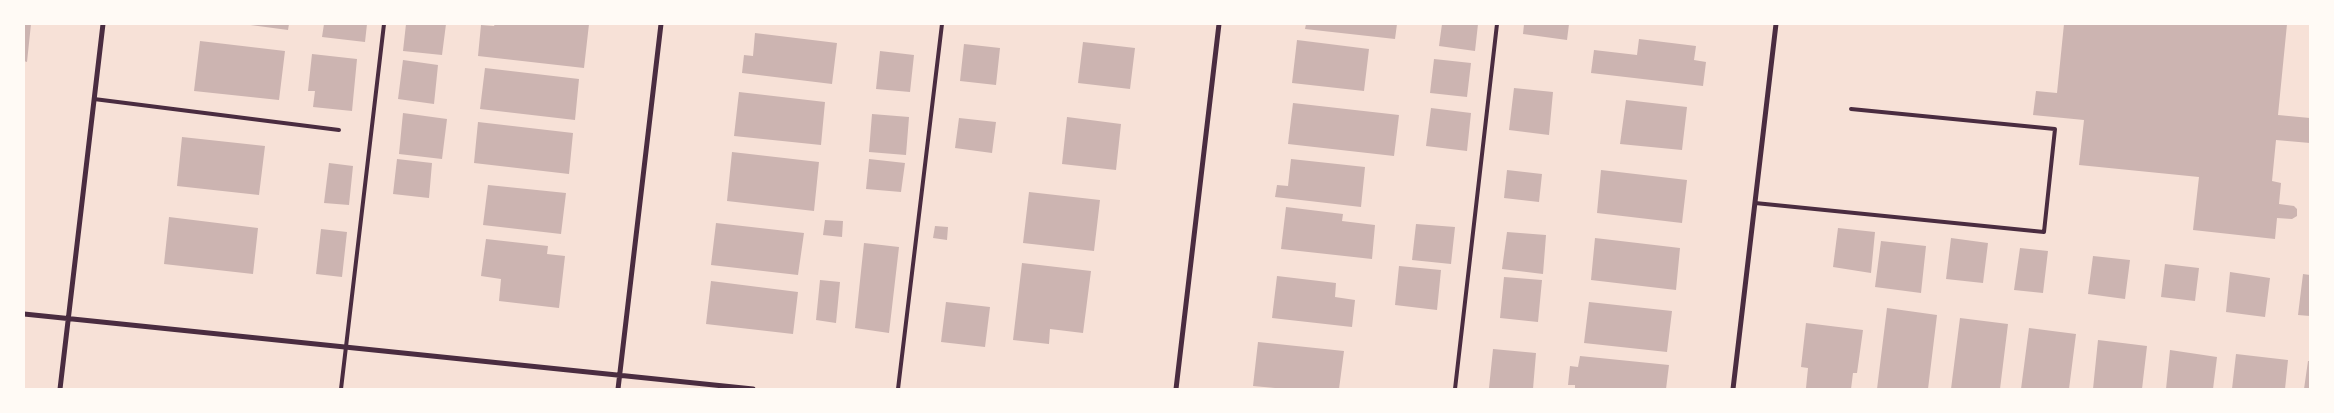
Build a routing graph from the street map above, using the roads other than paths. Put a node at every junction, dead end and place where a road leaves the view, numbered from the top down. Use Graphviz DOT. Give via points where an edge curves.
graph roads {
  1 [pos="103,24"];
  2 [pos="384,24"];
  3 [pos="662,24"];
  4 [pos="942,24"];
  5 [pos="1219,24"];
  6 [pos="1497,24"];
  7 [pos="1776,24"];
  8 [pos="94,99"];
  9 [pos="1851,109"];
  10 [pos="339,130"];
  11 [pos="1755,203"];
  12 [pos="24,314"];
  13 [pos="69,318"];
  14 [pos="346,347"];
  15 [pos="620,376"];
  16 [pos="60,389"];
  17 [pos="341,389"];
  18 [pos="618,389"];
  19 [pos="753,389"];
  20 [pos="898,389"];
  21 [pos="1176,389"];
  22 [pos="1454,389"];
  23 [pos="1733,389"];
  1 -- 8 [label="street"];
  2 -- 14 [label="lane"];
  3 -- 15 [label="street"];
  4 -- 20 [label="lane"];
  5 -- 21 [label="street"];
  6 -- 22 [label="lane"];
  7 -- 11 [label="street"];
  8 -- 10 [label="lane"];
  8 -- 13 [label="street"];
  9 -- 11 [label="lane" via="2054,129 2044,232"];
  11 -- 23 [label="street"];
  12 -- 13 [label="street"];
  13 -- 14 [label="street"];
  13 -- 16 [label="street"];
  14 -- 15 [label="street"];
  14 -- 17 [label="lane"];
  15 -- 18 [label="street"];
  15 -- 19 [label="street"];
}
